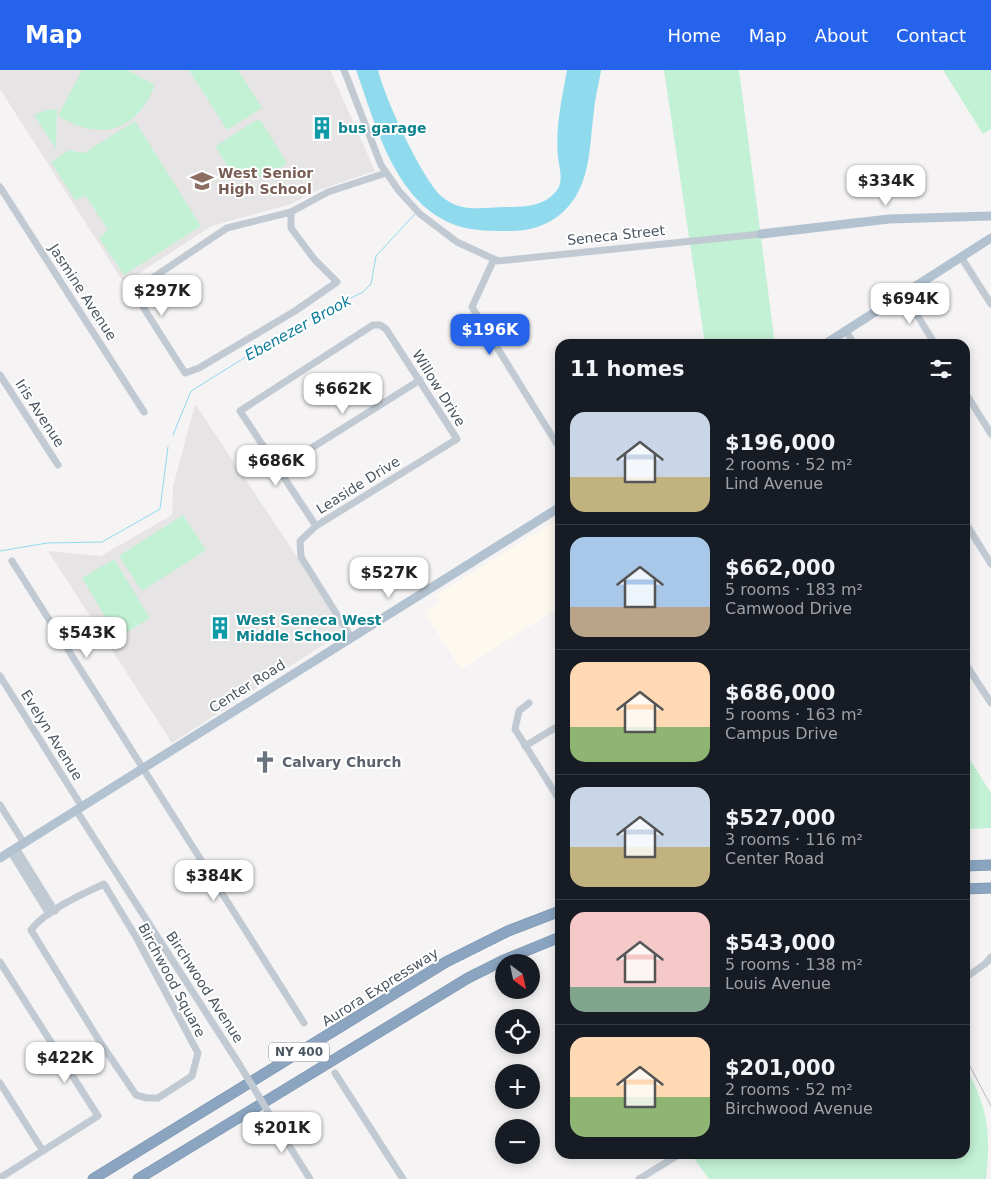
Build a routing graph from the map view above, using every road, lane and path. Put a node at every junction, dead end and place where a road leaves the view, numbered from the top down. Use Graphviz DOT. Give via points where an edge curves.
graph roads {
  1 [pos="344,70"];
  2 [pos="386,173"];
  3 [pos="0,187"];
  4 [pos="291,212"];
  5 [pos="991,216"];
  6 [pos="761,234"];
  7 [pos="991,238"];
  8 [pos="961,257"];
  9 [pos="494,258"];
  10 [pos="904,294"];
  11 [pos="991,304"];
  12 [pos="846,331"];
  13 [pos="833,339"];
  14 [pos="851,339"];
  15 [pos="932,339"];
  16 [pos="0,375"];
  17 [pos="420,380"];
  18 [pos="970,400"];
  19 [pos="144,412"];
  20 [pos="991,434"];
  21 [pos="555,441"];
  22 [pos="58,465"];
  23 [pos="413,465"];
  24 [pos="278,469"];
  25 [pos="555,510"];
  26 [pos="316,526"];
  27 [pos="970,530"];
  28 [pos="12,561"];
  29 [pos="991,564"];
  30 [pos="351,637"];
  31 [pos="970,671"];
  32 [pos="0,676"];
  33 [pos="529,703"];
  34 [pos="991,703"];
  35 [pos="555,728"];
  36 [pos="525,746"];
  37 [pos="142,769"];
  38 [pos="555,793"];
  39 [pos="0,805"];
  40 [pos="79,808"];
  41 [pos="17,847"];
  42 [pos="0,858"];
  43 [pos="991,865"];
  44 [pos="970,866"];
  45 [pos="970,889"];
  46 [pos="991,889"];
  47 [pos="52,912"];
  48 [pos="555,913"];
  49 [pos="555,939"];
  50 [pos="991,957"];
  51 [pos="0,963"];
  52 [pos="970,974"];
  53 [pos="304,1023"];
  54 [pos="335,1073"];
  55 [pos="0,1083"];
  56 [pos="43,1151"];
  57 [pos="672,1159"];
  58 [pos="0,1178"];
  59 [pos="93,1179"];
  60 [pos="138,1179"];
  61 [pos="310,1179"];
  62 [pos="403,1179"];
  63 [pos="639,1179"];
  1 -- 2 [label="street, Seneca Street"];
  2 -- 4 [label="street" via="328,192"];
  2 -- 9 [label="street, Seneca Street" via="420,214 457,242"];
  3 -- 19 [label="street, Jasmine Avenue"];
  4 -- 4 [label="street" via="291,228 336,282 281,320 199,368 185,372 133,291 227,228"];
  5 -- 6 [label="main road, Seneca Street" via="889,218"];
  6 -- 9 [label="street, Seneca Street" via="498,261"];
  7 -- 8 [label="main road"];
  8 -- 10 [label="main road"];
  8 -- 11 [label="street"];
  9 -- 21 [label="street" via="472,307"];
  10 -- 12 [label="main road"];
  10 -- 15 [label="street"];
  12 -- 13 [label="main road"];
  12 -- 14 [label="street"];
  16 -- 22 [label="street, Iris Avenue"];
  17 -- 23 [label="street, Willow Drive" via="457,439"];
  17 -- 24 [label="street"];
  17 -- 24 [label="street, Willow Drive" via="389,333 380,325 373,326 240,411"];
  18 -- 20 [label="street"];
  23 -- 26 [label="street, Leaside Drive"];
  24 -- 26 [label="street"];
  25 -- 30 [label="main road, Center Road"];
  26 -- 30 [label="street, Leaside Drive" via="300,541 300,557"];
  27 -- 29 [label="street"];
  28 -- 37 [label="street"];
  30 -- 37 [label="main road, Center Road"];
  31 -- 34 [label="street"];
  32 -- 40 [label="street, Evelyn Avenue"];
  33 -- 36 [label="street" via="519,711 515,729"];
  35 -- 36 [label="street"];
  36 -- 38 [label="street"];
  37 -- 40 [label="main road, Center Road"];
  37 -- 53 [label="street"];
  39 -- 41 [label="street"];
  40 -- 41 [label="main road, Center Road"];
  40 -- 61 [label="street, Birchwood Avenue, bridge"];
  41 -- 42 [label="main road, Center Road"];
  41 -- 47 [label="street"];
  43 -- 44 [label="highway"];
  45 -- 46 [label="highway"];
  47 -- 47 [label="street, Birchwood Square" via="31,930 136,1095 158,1098 192,1076 198,1053 104,884"];
  48 -- 59 [label="highway, Aurora Expressway / NY 400" via="508,931 446,962"];
  49 -- 60 [label="highway, NY 400" via="453,986"];
  50 -- 52 [label="street"];
  51 -- 56 [label="street" via="98,1116"];
  54 -- 62 [label="street"];
  55 -- 56 [label="street"];
  56 -- 58 [label="street"];
  57 -- 63 [label="street"];
}
